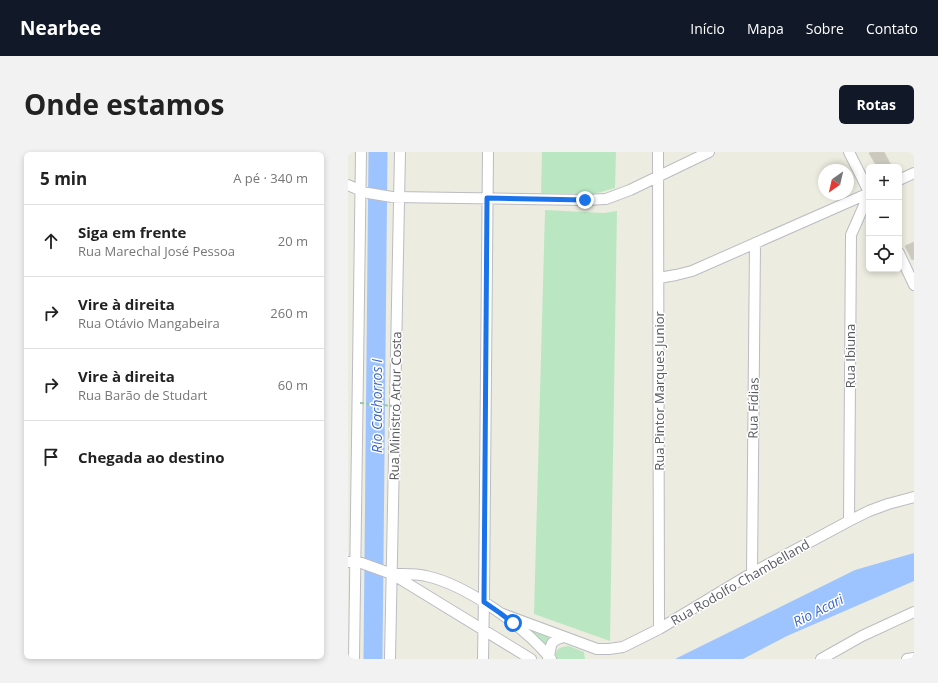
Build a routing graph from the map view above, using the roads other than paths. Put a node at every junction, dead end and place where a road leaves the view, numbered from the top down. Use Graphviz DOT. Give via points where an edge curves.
graph roads {
  1 [pos="361,152"];
  2 [pos="400,152"];
  3 [pos="488,152"];
  4 [pos="658,152"];
  5 [pos="709,152"];
  6 [pos="849,152"];
  7 [pos="914,173"];
  8 [pos="658,176"];
  9 [pos="902,179"];
  10 [pos="348,185"];
  11 [pos="866,187"];
  12 [pos="364,192"];
  13 [pos="866,194"];
  14 [pos="396,197"];
  15 [pos="487,198"];
  16 [pos="866,200"];
  17 [pos="755,243"];
  18 [pos="902,259"];
  19 [pos="659,278"];
  20 [pos="914,285"];
  21 [pos="914,497"];
  22 [pos="849,521"];
  23 [pos="348,553"];
  24 [pos="356,562"];
  25 [pos="752,573"];
  26 [pos="392,574"];
  27 [pos="484,584"];
  28 [pos="470,594"];
  29 [pos="484,602"];
  30 [pos="914,612"];
  31 [pos="500,613"];
  32 [pos="659,629"];
  33 [pos="484,630"];
  34 [pos="564,637"];
  35 [pos="549,658"];
  36 [pos="914,658"];
  37 [pos="354,659"];
  38 [pos="390,659"];
  39 [pos="483,659"];
  40 [pos="531,659"];
  41 [pos="821,659"];
  42 [pos="907,659"];
  1 -- 12 [label="street"];
  2 -- 14 [label="street, Rua Ministro Artur Costa"];
  3 -- 15 [label="street"];
  4 -- 8 [label="street, Rua Pintor Marques Junior"];
  5 -- 8 [label="street"];
  6 -- 11 [label="street"];
  7 -- 9 [label="street"];
  8 -- 15 [label="street" via="606,199"];
  8 -- 19 [label="street, Rua Pintor Marques Junior"];
  10 -- 12 [label="street"];
  12 -- 14 [label="street, bridge"];
  12 -- 24 [label="street"];
  13 -- 17 [label="street"];
  14 -- 15 [label="street"];
  14 -- 26 [label="street, Rua Ministro Artur Costa"];
  15 -- 27 [label="street"];
  16 -- 22 [label="street, Rua Ibiuna" via="851,235"];
  17 -- 19 [label="street" via="692,270"];
  17 -- 25 [label="street, Rua Fídias"];
  18 -- 20 [label="street"];
  19 -- 32 [label="street, Rua Pintor Marques Junior"];
  21 -- 22 [label="street, Rua Rodolfo Chambelland" via="869,511"];
  22 -- 25 [label="street, Rua Rodolfo Chambelland"];
  23 -- 24 [label="street"];
  24 -- 26 [label="street"];
  24 -- 37 [label="street"];
  25 -- 32 [label="street, Rua Rodolfo Chambelland"];
  26 -- 28 [label="street" via="426,576"];
  26 -- 33 [label="street"];
  26 -- 38 [label="street, Rua Ministro Artur Costa"];
  27 -- 28 [label="street"];
  27 -- 29 [label="street"];
  28 -- 29 [label="street"];
  29 -- 31 [label="street"];
  29 -- 33 [label="street"];
  30 -- 41 [label="street" via="862,636"];
  31 -- 34 [label="street, Rua Rodolfo Chambelland"];
  31 -- 35 [label="street"];
  32 -- 34 [label="street, Rua Rodolfo Chambelland" via="623,647 609,649 597,649"];
  33 -- 39 [label="street"];
  33 -- 40 [label="street"];
  34 -- 35 [label="street" via="553,643 549,650"];
  36 -- 42 [label="street"];
}
